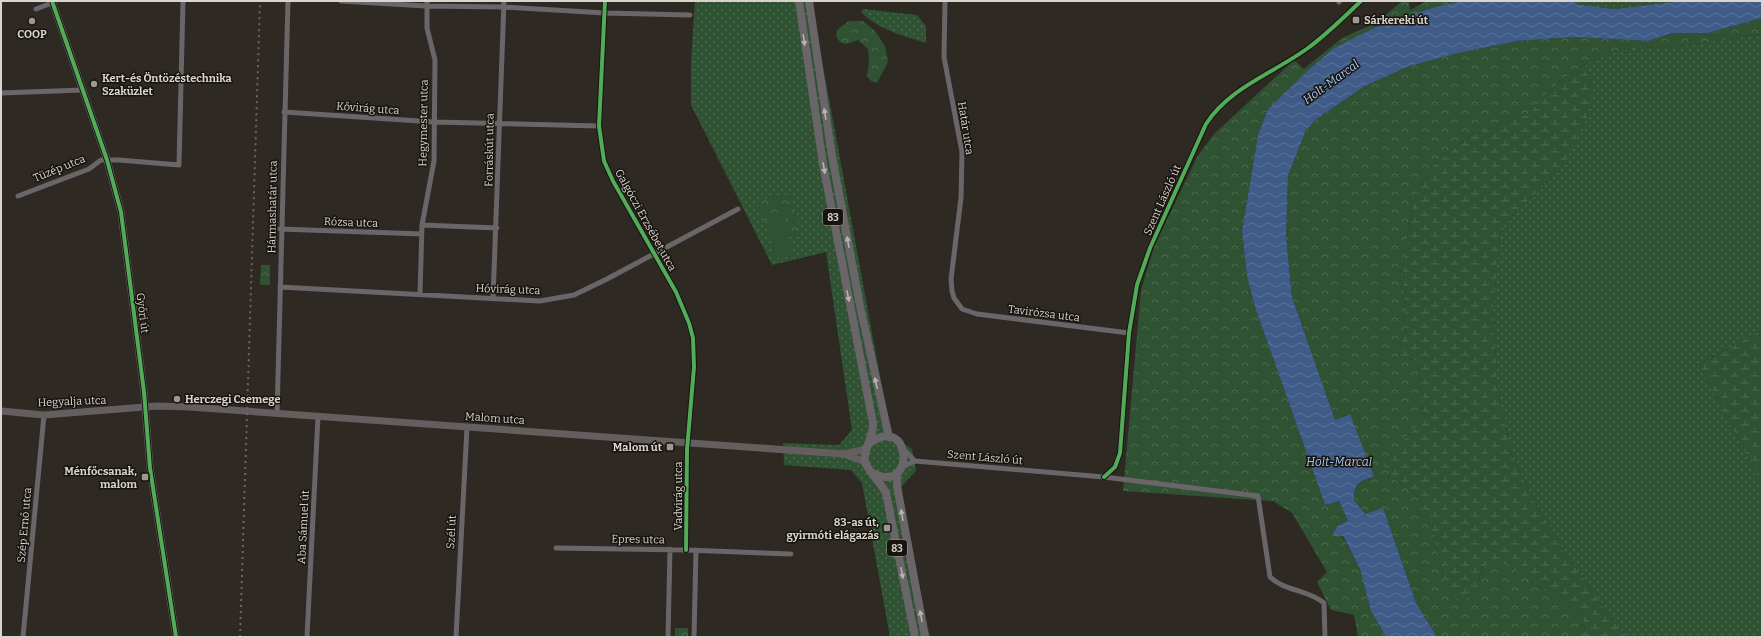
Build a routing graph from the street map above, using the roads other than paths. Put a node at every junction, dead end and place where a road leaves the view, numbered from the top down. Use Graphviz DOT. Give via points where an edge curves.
graph roads {
  1 [pos="183,1"];
  2 [pos="288,1"];
  3 [pos="341,1"];
  4 [pos="504,1"];
  5 [pos="605,1"];
  6 [pos="799,1"];
  7 [pos="809,1"];
  8 [pos="945,1"];
  9 [pos="1361,1"];
  10 [pos="52,2"];
  11 [pos="427,4"];
  12 [pos="504,7"];
  13 [pos="36,9"];
  14 [pos="605,13"];
  15 [pos="690,15"];
  16 [pos="83,90"];
  17 [pos="1,93"];
  18 [pos="284,112"];
  19 [pos="434,122"];
  20 [pos="499,123"];
  21 [pos="599,126"];
  22 [pos="108,160"];
  23 [pos="18,196"];
  24 [pos="738,209"];
  25 [pos="422,225"];
  26 [pos="497,228"];
  27 [pos="280,229"];
  28 [pos="422,234"];
  29 [pos="653,253"];
  30 [pos="280,287"];
  31 [pos="420,294"];
  32 [pos="493,299"];
  33 [pos="958,305"];
  34 [pos="1129,333"];
  35 [pos="144,408"];
  36 [pos="1,410"];
  37 [pos="277,414"];
  38 [pos="44,415"];
  39 [pos="318,417"];
  40 [pos="467,427"];
  41 [pos="889,437"];
  42 [pos="689,443"];
  43 [pos="868,446"];
  44 [pos="903,449"];
  45 [pos="844,454"];
  46 [pos="915,461"];
  47 [pos="865,462"];
  48 [pos="900,470"];
  49 [pos="873,473"];
  50 [pos="1104,477"];
  51 [pos="556,548"];
  52 [pos="670,550"];
  53 [pos="686,550"];
  54 [pos="696,550"];
  55 [pos="790,554"];
  56 [pos="24,637"];
  57 [pos="176,637"];
  58 [pos="308,637"];
  59 [pos="456,637"];
  60 [pos="668,637"];
  61 [pos="694,637"];
  62 [pos="915,637"];
  63 [pos="925,637"];
  64 [pos="1325,637"];
  1 -- 22 [label="street" via="179,165"];
  2 -- 18 [label="street, Hármashatár utca"];
  3 -- 11 [label="street"];
  4 -- 12 [label="street, Forráskút utca"];
  5 -- 14 [label="street, Galgóczi Erzsébet utca"];
  6 -- 43 [label="main road, 83, one-way" via="823,164 873,423"];
  41 -- 7 [label="main road, 83, one-way" via="860,306 832,156"];
  8 -- 33 [label="street, Határ utca" via="944,57 962,152 961,198 951,279 952,291"];
  9 -- 34 [label="street, Szent László út" via="1308,48 1234,94 1212,114 1150,248 1136,285"];
  10 -- 13 [label="street"];
  10 -- 16 [label="street, Győri út"];
  11 -- 12 [label="street"];
  11 -- 19 [label="street, Hegymester utca" via="427,28 434,60"];
  12 -- 14 [label="street"];
  12 -- 20 [label="street, Forráskút utca"];
  14 -- 15 [label="street"];
  14 -- 21 [label="street, Galgóczi Erzsébet utca"];
  16 -- 17 [label="street"];
  16 -- 22 [label="street, Győri út"];
  18 -- 19 [label="street, Kővirág utca"];
  18 -- 27 [label="street, Hármashatár utca"];
  19 -- 20 [label="street, Kővirág utca"];
  19 -- 25 [label="street, Hegymester utca" via="434,162"];
  20 -- 21 [label="street, Kővirág utca"];
  20 -- 26 [label="street, Forráskút utca"];
  21 -- 29 [label="street, Galgóczi Erzsébet utca" via="604,161 612,181"];
  22 -- 23 [label="street, Tüzép utca" via="101,160 89,169"];
  22 -- 35 [label="street, Győri út" via="121,212"];
  24 -- 29 [label="street, Hóvirág utca"];
  25 -- 26 [label="street"];
  25 -- 28 [label="street, Hegymester utca"];
  26 -- 32 [label="street, Forráskút utca"];
  27 -- 28 [label="street, Rózsa utca"];
  27 -- 30 [label="street, Hármashatár utca"];
  28 -- 31 [label="street, Hegymester utca"];
  29 -- 32 [label="street, Hóvirág utca" via="574,295 540,301"];
  29 -- 42 [label="street, Galgóczi Erzsébet utca" via="676,292 693,338 694,367"];
  30 -- 31 [label="street, Hóvirág utca"];
  30 -- 37 [label="street, Hármashatár utca"];
  31 -- 32 [label="street, Hóvirág utca"];
  33 -- 34 [label="street, Tavirózsa utca" via="977,314"];
  34 -- 50 [label="street, Szent László út" via="1120,453 1115,467"];
  35 -- 37 [label="main road, Malom utca" via="189,407"];
  35 -- 38 [label="main road, Hegyalja utca"];
  35 -- 57 [label="street, Győri út" via="151,473"];
  36 -- 38 [label="main road, Hegyalja utca"];
  37 -- 39 [label="main road, Malom utca"];
  38 -- 56 [label="street, Szép Ernő utca"];
  39 -- 40 [label="main road, Malom utca"];
  39 -- 58 [label="street, Aba Sámuel út"];
  40 -- 42 [label="main road, Malom utca"];
  40 -- 59 [label="street, Szél út"];
  41 -- 43 [label="main road" via="876,439"];
  41 -- 44 [label="main road"];
  42 -- 45 [label="main road, Malom utca"];
  42 -- 53 [label="street, Vadvirág utca"];
  43 -- 45 [label="main road"];
  43 -- 47 [label="main road, 83"];
  44 -- 46 [label="street"];
  44 -- 48 [label="main road, 83" via="904,461"];
  45 -- 47 [label="main road"];
  46 -- 48 [label="street, Szent László út"];
  46 -- 50 [label="street, Szent László út"];
  47 -- 49 [label="main road, 83"];
  48 -- 49 [label="main road" via="885,477"];
  63 -- 48 [label="main road, 83, one-way" via="897,486"];
  49 -- 62 [label="main road, 83, one-way" via="886,493"];
  50 -- 64 [label="street" via="1258,496 1270,577 1278,584 1315,595 1324,603"];
  51 -- 52 [label="street, Epres utca"];
  52 -- 53 [label="street, Epres utca"];
  52 -- 60 [label="street"];
  53 -- 54 [label="street, Epres utca"];
  54 -- 55 [label="street, Epres utca"];
  54 -- 61 [label="street"];
}
